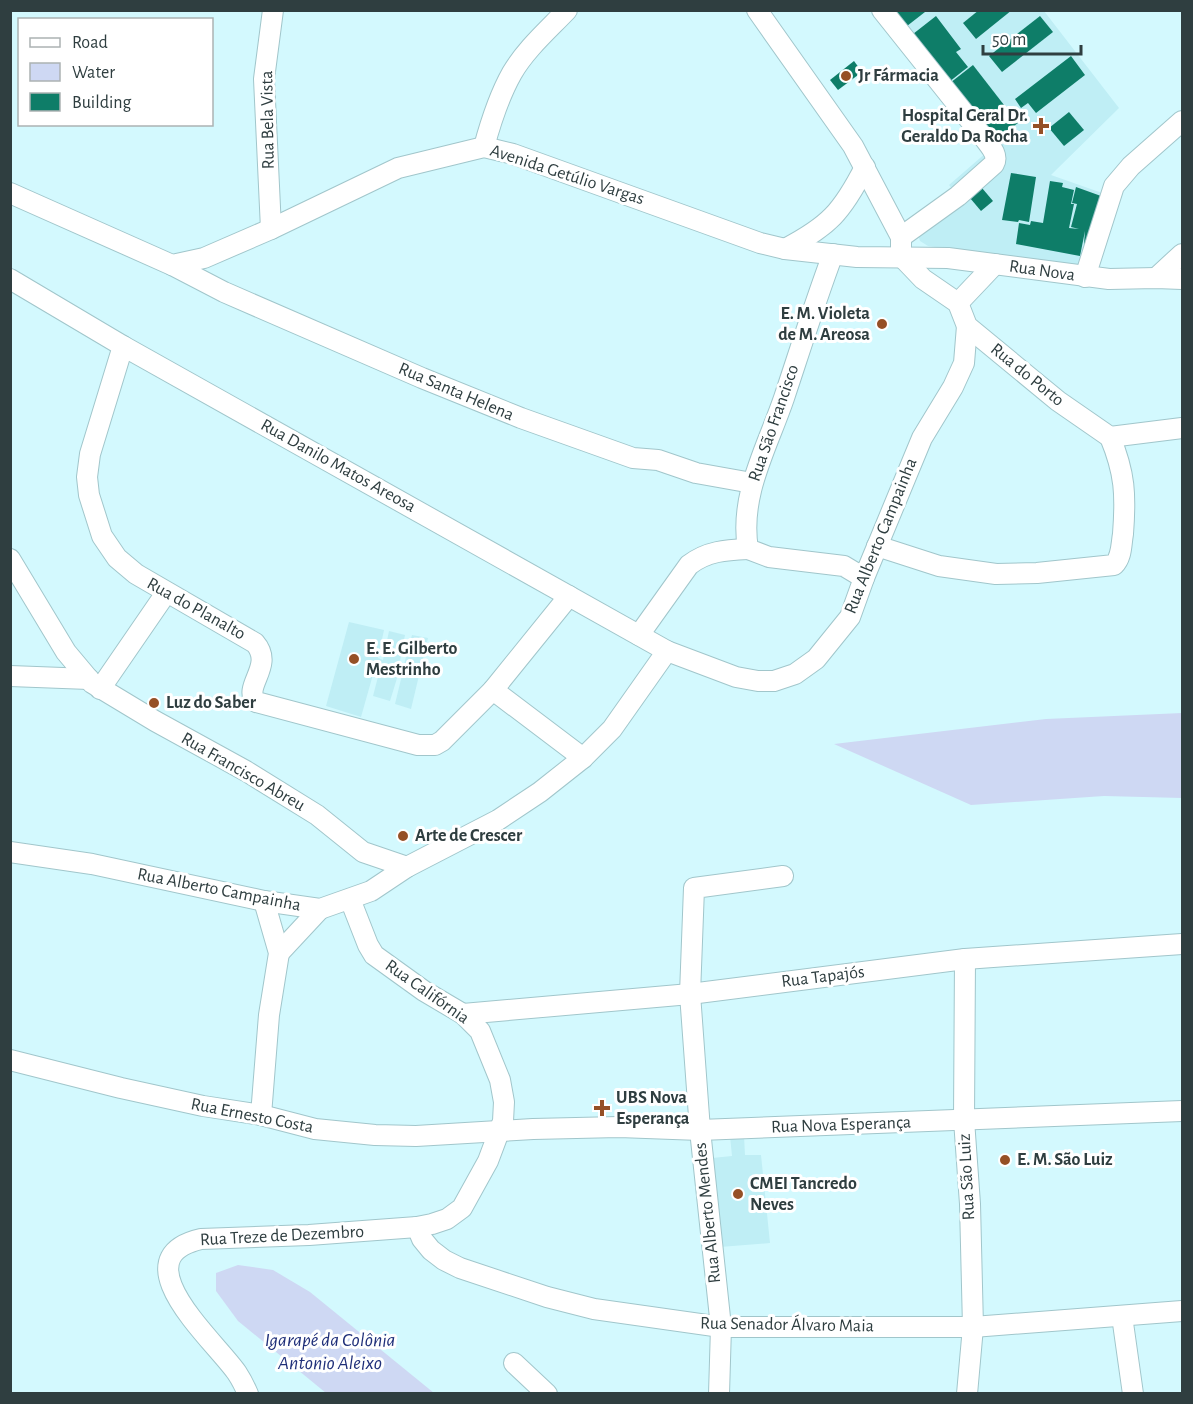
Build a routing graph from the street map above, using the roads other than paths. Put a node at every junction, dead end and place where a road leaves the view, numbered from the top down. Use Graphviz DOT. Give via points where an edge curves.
graph roads {
  1 [pos="273,10"];
  2 [pos="567,10"];
  3 [pos="757,10"];
  4 [pos="882,10"];
  5 [pos="1182,121"];
  6 [pos="484,147"];
  7 [pos="865,167"];
  8 [pos="10,194"];
  9 [pos="271,229"];
  10 [pos="901,247"];
  11 [pos="785,249"];
  12 [pos="833,254"];
  13 [pos="1182,254"];
  14 [pos="995,264"];
  15 [pos="172,265"];
  16 [pos="1085,277"];
  17 [pos="1156,278"];
  18 [pos="10,279"];
  19 [pos="1182,279"];
  20 [pos="958,303"];
  21 [pos="967,326"];
  22 [pos="123,346"];
  23 [pos="1182,428"];
  24 [pos="1110,436"];
  25 [pos="752,483"];
  26 [pos="877,546"];
  27 [pos="748,549"];
  28 [pos="10,559"];
  29 [pos="864,578"];
  30 [pos="166,593"];
  31 [pos="569,596"];
  32 [pos="639,635"];
  33 [pos="667,651"];
  34 [pos="10,676"];
  35 [pos="94,684"];
  36 [pos="493,690"];
  37 [pos="583,758"];
  38 [pos="10,852"];
  39 [pos="363,852"];
  40 [pos="407,867"];
  41 [pos="783,876"];
  42 [pos="378,887"];
  43 [pos="350,899"];
  44 [pos="264,901"];
  45 [pos="320,909"];
  46 [pos="1182,944"];
  47 [pos="279,953"];
  48 [pos="965,959"];
  49 [pos="690,994"];
  50 [pos="463,1014"];
  51 [pos="10,1060"];
  52 [pos="1182,1111"];
  53 [pos="261,1115"];
  54 [pos="964,1120"];
  55 [pos="700,1130"];
  56 [pos="499,1132"];
  57 [pos="417,1227"];
  58 [pos="1182,1311"];
  59 [pos="1122,1316"];
  60 [pos="721,1327"];
  61 [pos="973,1328"];
  62 [pos="514,1363"];
  63 [pos="248,1394"];
  64 [pos="547,1394"];
  65 [pos="719,1394"];
  66 [pos="967,1394"];
  67 [pos="1133,1394"];
  1 -- 9 [label="street, Rua Bela Vista" via="264,80"];
  2 -- 6 [label="street" via="513,73"];
  3 -- 7 [label="street"];
  4 -- 10 [label="street" via="984,138 996,159"];
  5 -- 16 [label="street" via="1114,186"];
  6 -- 9 [label="street, Avenida Getúlio Vargas" via="398,168"];
  6 -- 11 [label="street, Avenida Getúlio Vargas"];
  7 -- 10 [label="street"];
  7 -- 11 [label="street" via="838,213"];
  8 -- 15 [label="street"];
  9 -- 15 [label="street, Avenida Getúlio Vargas" via="204,258"];
  10 -- 12 [label="street, Avenida Getúlio Vargas" via="873,258"];
  10 -- 14 [label="street, Rua Nova"];
  10 -- 20 [label="street" via="923,279"];
  11 -- 12 [label="street, Avenida Getúlio Vargas"];
  12 -- 25 [label="street, Rua São Francisco"];
  13 -- 17 [label="street"];
  14 -- 16 [label="street, Rua Nova"];
  14 -- 20 [label="street"];
  15 -- 25 [label="street, Rua Santa Helena" via="224,292 521,418 633,458 658,460 696,473"];
  16 -- 17 [label="street, Rua Nova"];
  17 -- 19 [label="street, Rua Nova"];
  18 -- 22 [label="street, Rua Danilo Matos Areosa"];
  20 -- 21 [label="street, Rua do Porto"];
  21 -- 24 [label="street, Rua do Porto" via="1058,401"];
  21 -- 26 [label="street, Rua Alberto Campainha" via="964,363 922,438"];
  22 -- 30 [label="street, Rua do Planalto" via="90,454 89,495 102,536 117,558"];
  22 -- 31 [label="street, Rua Danilo Matos Areosa"];
  23 -- 24 [label="street"];
  24 -- 26 [label="street" via="1123,476 1126,501 1120,555 1114,565 996,574 939,566"];
  25 -- 27 [label="street, Rua São Francisco" via="745,525"];
  26 -- 29 [label="street, Rua Alberto Campainha"];
  27 -- 29 [label="street" via="770,557 844,567"];
  27 -- 32 [label="street" via="714,552 689,565"];
  28 -- 35 [label="street, Rua Francisco Abreu" via="66,652"];
  29 -- 33 [label="street, Rua Alberto Campainha" via="850,617 816,659 795,674 758,681"];
  30 -- 35 [label="street"];
  30 -- 36 [label="street, Rua do Planalto" via="248,637 259,648 263,660 252,694 256,702 418,745 435,745"];
  31 -- 32 [label="street, Rua Danilo Matos Areosa"];
  31 -- 36 [label="street"];
  32 -- 33 [label="street, Rua Danilo Matos Areosa"];
  33 -- 37 [label="street, Rua Alberto Campainha" via="612,729"];
  34 -- 35 [label="street"];
  35 -- 39 [label="street, Rua Francisco Abreu" via="317,815"];
  36 -- 37 [label="street"];
  37 -- 40 [label="street, Rua Alberto Campainha" via="498,820"];
  38 -- 44 [label="street, Rua Alberto Campainha" via="92,864"];
  39 -- 40 [label="street, Rua Francisco Abreu"];
  39 -- 42 [label="street, Rua Francisco Abreu"];
  40 -- 42 [label="street, Rua Alberto Campainha"];
  41 -- 49 [label="street, Rua Alberto Mendes" via="694,888"];
  42 -- 43 [label="street, Rua Alberto Campainha"];
  43 -- 45 [label="street, Rua Alberto Campainha"];
  43 -- 50 [label="street, Rua Califórnia" via="374,955"];
  44 -- 45 [label="street, Rua Alberto Campainha"];
  44 -- 47 [label="street"];
  45 -- 47 [label="street"];
  46 -- 48 [label="street, Rua Tapajós"];
  47 -- 53 [label="street" via="269,1014"];
  48 -- 49 [label="street, Rua Tapajós"];
  48 -- 54 [label="street, Rua São Luiz"];
  49 -- 50 [label="street, Rua Tapajós"];
  49 -- 55 [label="street, Rua Alberto Mendes"];
  50 -- 56 [label="street, Rua Califórnia" via="480,1031 500,1080 504,1102"];
  51 -- 53 [label="street, Rua Ernesto Costa" via="193,1104"];
  52 -- 54 [label="street, Rua Nova Esperança"];
  53 -- 56 [label="street, Rua Ernesto Costa" via="315,1129 358,1134"];
  54 -- 55 [label="street, Rua Nova Esperança"];
  54 -- 61 [label="street, Rua São Luiz"];
  55 -- 56 [label="street, Rua Nova Esperança" via="619,1127"];
  55 -- 60 [label="street, Rua Alberto Mendes"];
  56 -- 57 [label="street, Rua Califórnia" via="481,1176 462,1208 447,1219"];
  57 -- 60 [label="street, Rua Senador Álvaro Maia" via="422,1239 444,1260 547,1297 594,1310"];
  57 -- 63 [label="street, Rua Treze de Dezembro" via="201,1239 174,1252 168,1270 178,1298 187,1315 237,1373"];
  58 -- 59 [label="street, Rua Senador Álvaro Maia"];
  59 -- 61 [label="street, Rua Senador Álvaro Maia"];
  59 -- 67 [label="street"];
  60 -- 61 [label="street, Rua Senador Álvaro Maia"];
  60 -- 65 [label="street, Rua Alberto Mendes"];
  61 -- 66 [label="street, Rua São Luiz"];
  62 -- 64 [label="street"];
}
